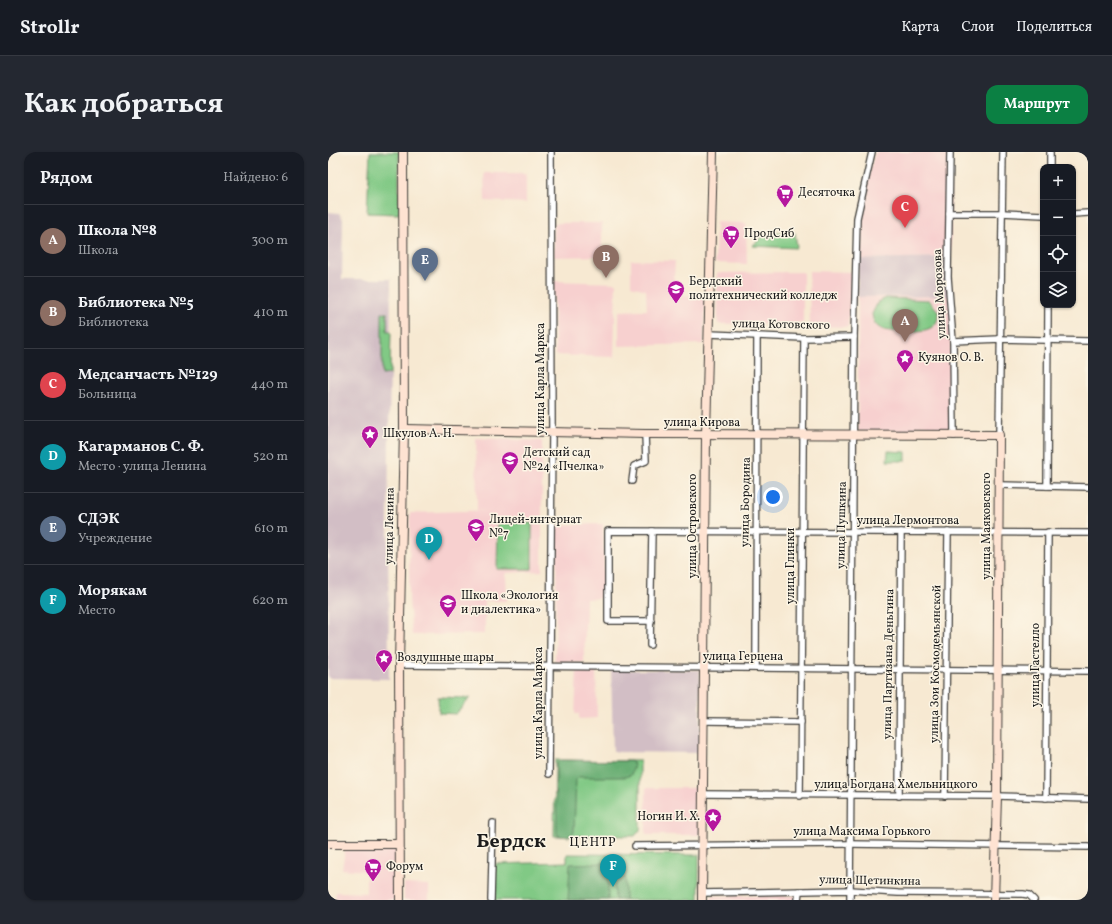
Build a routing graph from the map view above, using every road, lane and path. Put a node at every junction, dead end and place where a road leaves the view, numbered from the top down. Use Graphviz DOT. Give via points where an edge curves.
graph roads {
  1 [pos="403,152"];
  2 [pos="551,152"];
  3 [pos="713,152"];
  4 [pos="872,152"];
  5 [pos="950,152"];
  6 [pos="1003,152"];
  7 [pos="1050,152"];
  8 [pos="1050,164"];
  9 [pos="949,213"];
  10 [pos="1002,213"];
  11 [pos="1088,213"];
  12 [pos="1076,214"];
  13 [pos="1040,215"];
  14 [pos="1048,308"];
  15 [pos="709,334"];
  16 [pos="757,336"];
  17 [pos="854,337"];
  18 [pos="804,338"];
  19 [pos="1000,339"];
  20 [pos="1048,340"];
  21 [pos="953,341"];
  22 [pos="1088,341"];
  23 [pos="404,429"];
  24 [pos="552,432"];
  25 [pos="645,434"];
  26 [pos="706,435"];
  27 [pos="758,435"];
  28 [pos="803,435"];
  29 [pos="854,435"];
  30 [pos="999,435"];
  31 [pos="954,436"];
  32 [pos="632,481"];
  33 [pos="999,486"];
  34 [pos="1047,486"];
  35 [pos="1088,487"];
  36 [pos="652,531"];
  37 [pos="705,531"];
  38 [pos="802,531"];
  39 [pos="757,532"];
  40 [pos="853,532"];
  41 [pos="901,532"];
  42 [pos="948,532"];
  43 [pos="999,532"];
  44 [pos="1048,532"];
  45 [pos="1088,532"];
  46 [pos="651,621"];
  47 [pos="650,644"];
  48 [pos="399,665"];
  49 [pos="550,666"];
  50 [pos="704,668"];
  51 [pos="756,668"];
  52 [pos="801,669"];
  53 [pos="852,669"];
  54 [pos="900,669"];
  55 [pos="947,670"];
  56 [pos="998,671"];
  57 [pos="1047,671"];
  58 [pos="1088,671"];
  59 [pos="704,721"];
  60 [pos="801,722"];
  61 [pos="549,774"];
  62 [pos="704,794"];
  63 [pos="850,795"];
  64 [pos="800,796"];
  65 [pos="899,796"];
  66 [pos="945,796"];
  67 [pos="997,796"];
  68 [pos="1046,798"];
  69 [pos="1088,799"];
  70 [pos="493,823"];
  71 [pos="328,844"];
  72 [pos="400,844"];
  73 [pos="703,844"];
  74 [pos="850,844"];
  75 [pos="635,846"];
  76 [pos="994,846"];
  77 [pos="1088,847"];
  78 [pos="850,890"];
  79 [pos="798,891"];
  80 [pos="898,893"];
  81 [pos="702,897"];
  82 [pos="945,897"];
  83 [pos="994,897"];
  84 [pos="400,900"];
  85 [pos="491,900"];
  86 [pos="798,900"];
  87 [pos="850,900"];
  88 [pos="898,900"];
  89 [pos="1034,900"];
  1 -- 23 [label="street, улица Ленина"];
  2 -- 24 [label="street, улица Карла Маркса"];
  3 -- 15 [label="street, улица Островского"];
  4 -- 17 [label="street, улица Пушкина" via="857,212"];
  5 -- 9 [label="street, улица Морозова"];
  6 -- 10 [label="street, улица Маяковского"];
  7 -- 8 [label="street"];
  9 -- 10 [label="street"];
  9 -- 21 [label="street, улица Морозова" via="948,277"];
  10 -- 13 [label="street"];
  10 -- 19 [label="street, улица Маяковского"];
  11 -- 12 [label="street"];
  14 -- 20 [label="street"];
  15 -- 16 [label="street, улица Котовского"];
  15 -- 26 [label="street, улица Островского"];
  16 -- 18 [label="street, улица Котовского"];
  16 -- 27 [label="street, улица Бородина"];
  17 -- 18 [label="street, улица Котовского"];
  17 -- 29 [label="street, улица Пушкина"];
  18 -- 28 [label="street, улица Глинки"];
  19 -- 20 [label="street"];
  19 -- 21 [label="street"];
  19 -- 30 [label="street, улица Маяковского"];
  20 -- 22 [label="street"];
  20 -- 34 [label="street"];
  21 -- 31 [label="street, улица Морозова"];
  23 -- 24 [label="street, улица Кирова"];
  23 -- 48 [label="street, улица Ленина"];
  24 -- 25 [label="street, улица Кирова"];
  24 -- 49 [label="street, улица Карла Маркса"];
  25 -- 26 [label="street, улица Кирова"];
  25 -- 32 [label="street" via="646,461 634,466"];
  26 -- 27 [label="street, улица Кирова"];
  26 -- 37 [label="street, улица Островского"];
  27 -- 28 [label="street, улица Кирова"];
  27 -- 39 [label="street, улица Бородина"];
  28 -- 29 [label="street, улица Кирова"];
  28 -- 38 [label="street, улица Глинки"];
  29 -- 31 [label="street, улица Кирова"];
  29 -- 40 [label="street, улица Пушкина"];
  30 -- 31 [label="street, улица Кирова"];
  30 -- 33 [label="street, улица Маяковского"];
  33 -- 34 [label="street"];
  33 -- 43 [label="street, улица Маяковского"];
  34 -- 35 [label="street"];
  36 -- 37 [label="street, улица Лермонтова"];
  36 -- 46 [label="street"];
  36 -- 46 [label="street, улица Лермонтова" via="608,531 608,621"];
  37 -- 39 [label="street, улица Лермонтова"];
  37 -- 50 [label="street, улица Островского"];
  38 -- 39 [label="street, улица Лермонтова"];
  38 -- 40 [label="street, улица Лермонтова"];
  38 -- 52 [label="street, улица Глинки"];
  39 -- 51 [label="street, улица Бородина"];
  40 -- 41 [label="street, улица Лермонтова"];
  40 -- 53 [label="street, улица Пушкина"];
  41 -- 42 [label="street, улица Лермонтова"];
  41 -- 54 [label="street, улица Партизана Деньгина"];
  42 -- 43 [label="street, улица Лермонтова"];
  42 -- 55 [label="street, улица Зои Космодемьянской"];
  43 -- 44 [label="street, улица Лермонтова"];
  43 -- 56 [label="street, улица Маяковского"];
  44 -- 45 [label="street, улица Лермонтова"];
  44 -- 57 [label="street, улица Гастелло"];
  46 -- 47 [label="street"];
  48 -- 49 [label="street, улица Герцена"];
  48 -- 72 [label="street, улица Ленина"];
  49 -- 50 [label="street, улица Герцена"];
  49 -- 61 [label="street, улица Карла Маркса"];
  50 -- 51 [label="street, улица Герцена"];
  50 -- 59 [label="street, улица Островского"];
  51 -- 52 [label="street, улица Герцена"];
  52 -- 53 [label="street, улица Герцена"];
  52 -- 60 [label="street, улица Глинки"];
  53 -- 54 [label="street, улица Герцена"];
  53 -- 63 [label="street, улица Пушкина"];
  54 -- 55 [label="street, улица Герцена"];
  54 -- 65 [label="street, улица Партизана Деньгина"];
  55 -- 56 [label="street, улица Герцена"];
  55 -- 66 [label="street, улица Зои Космодемьянской"];
  56 -- 57 [label="street, улица Герцена"];
  56 -- 67 [label="street, улица Маяковского"];
  57 -- 58 [label="street, улица Герцена"];
  57 -- 68 [label="street, улица Гастелло"];
  59 -- 60 [label="street"];
  59 -- 62 [label="street, улица Островского"];
  60 -- 64 [label="street, улица Глинки"];
  62 -- 64 [label="street, улица Богдана Хмельницкого"];
  62 -- 73 [label="street, улица Островского"];
  63 -- 64 [label="street, улица Богдана Хмельницкого"];
  63 -- 65 [label="street, улица Богдана Хмельницкого"];
  63 -- 74 [label="street, улица Пушкина"];
  65 -- 66 [label="street, улица Богдана Хмельницкого"];
  66 -- 67 [label="street, улица Богдана Хмельницкого"];
  67 -- 68 [label="street, улица Богдана Хмельницкого"];
  67 -- 76 [label="street, улица Маяковского"];
  68 -- 69 [label="street, улица Богдана Хмельницкого"];
  70 -- 85 [label="street"];
  71 -- 72 [label="street"];
  72 -- 84 [label="street, улица Ленина"];
  73 -- 74 [label="street, улица Максима Горького"];
  73 -- 75 [label="street, улица Максима Горького"];
  73 -- 81 [label="street, улица Островского"];
  74 -- 76 [label="street, улица Максима Горького"];
  74 -- 78 [label="street, улица Пушкина"];
  76 -- 77 [label="street, улица Максима Горького"];
  76 -- 83 [label="street, улица Маяковского"];
  78 -- 79 [label="street, улица Щетинкина"];
  78 -- 80 [label="street, улица Щетинкина"];
  78 -- 87 [label="street, улица Пушкина"];
  79 -- 81 [label="street, улица Щетинкина"];
  79 -- 86 [label="street"];
  80 -- 82 [label="street, улица Щетинкина"];
  80 -- 88 [label="street"];
  82 -- 83 [label="street, улица Щетинкина"];
  83 -- 89 [label="street, улица Щетинкина" via="1023,894"];
}
